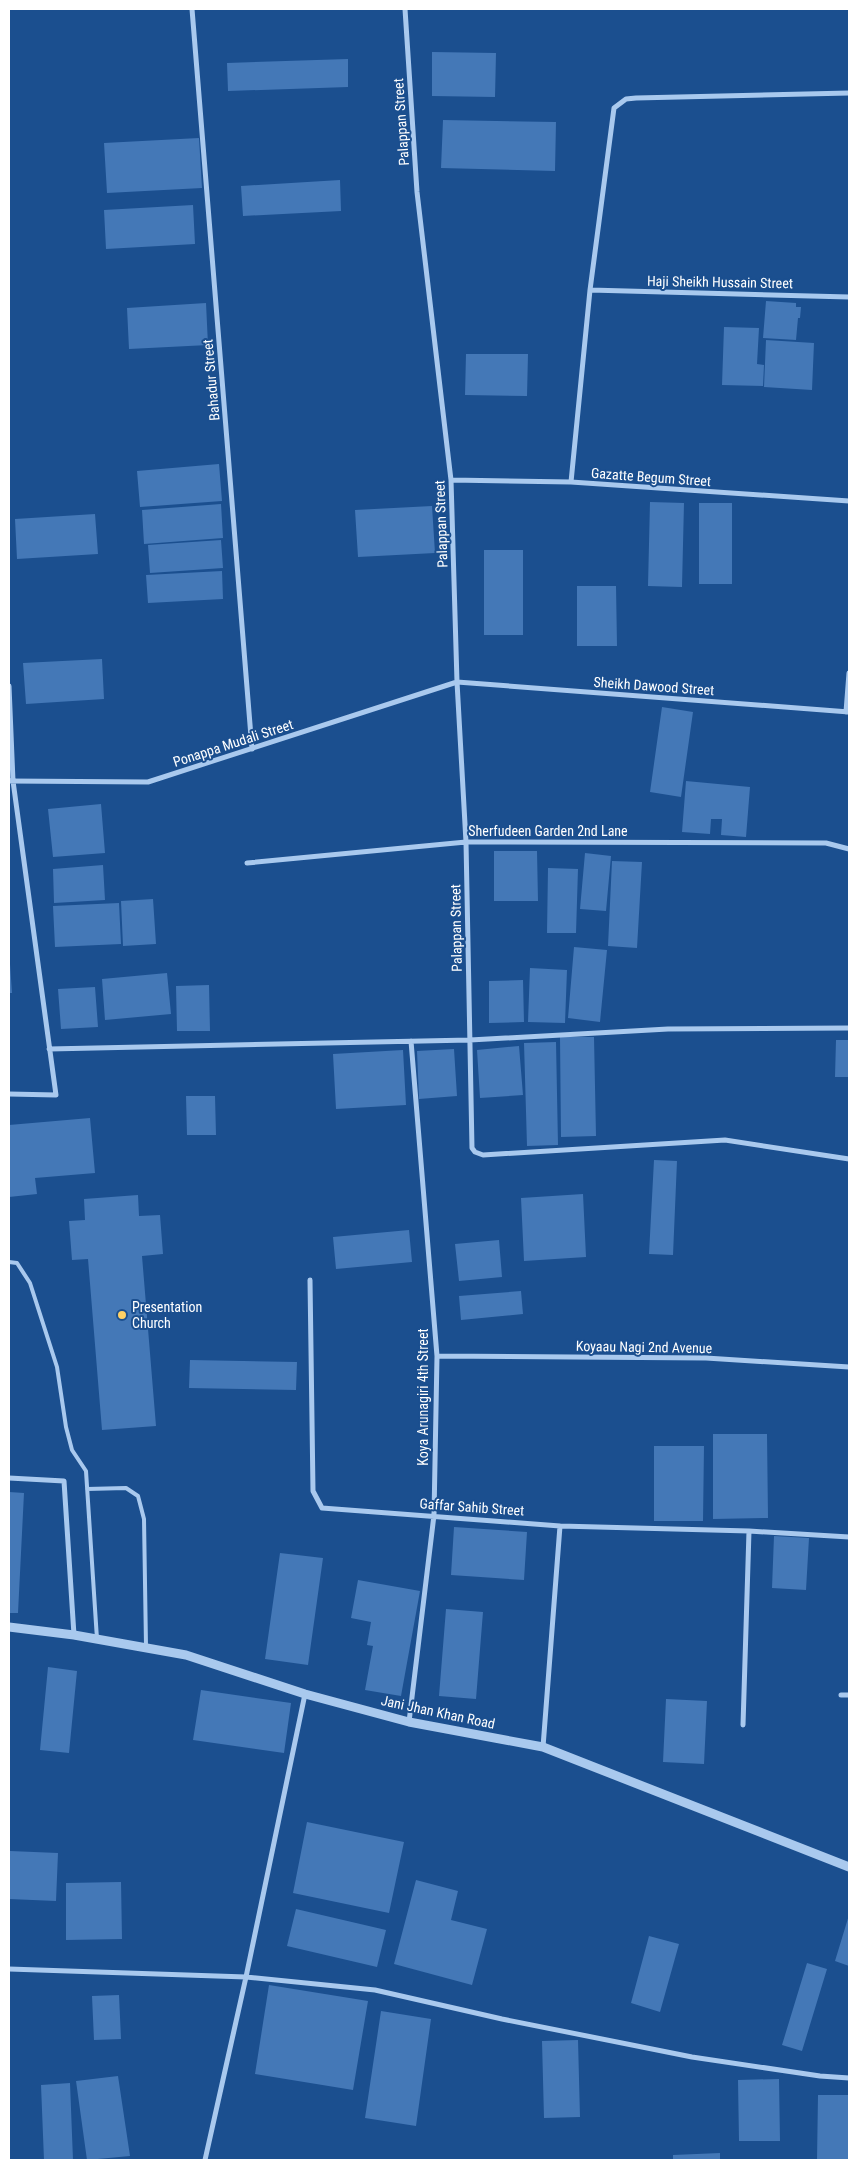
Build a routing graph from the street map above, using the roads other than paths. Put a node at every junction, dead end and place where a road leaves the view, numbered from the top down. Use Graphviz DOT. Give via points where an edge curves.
graph roads {
  1 [pos="192,9"];
  2 [pos="404,9"];
  3 [pos="849,93"];
  4 [pos="590,290"];
  5 [pos="849,296"];
  6 [pos="451,480"];
  7 [pos="571,482"];
  8 [pos="849,501"];
  9 [pos="849,673"];
  10 [pos="457,682"];
  11 [pos="9,686"];
  12 [pos="848,712"];
  13 [pos="252,748"];
  14 [pos="11,781"];
  15 [pos="466,842"];
  16 [pos="849,849"];
  17 [pos="247,862"];
  18 [pos="849,1028"];
  19 [pos="470,1040"];
  20 [pos="411,1041"];
  21 [pos="49,1049"];
  22 [pos="9,1094"];
  23 [pos="849,1159"];
  24 [pos="9,1262"];
  25 [pos="310,1280"];
  26 [pos="437,1356"];
  27 [pos="849,1366"];
  28 [pos="9,1478"];
  29 [pos="86,1489"];
  30 [pos="434,1515"];
  31 [pos="560,1526"];
  32 [pos="749,1531"];
  33 [pos="849,1537"];
  34 [pos="9,1627"];
  35 [pos="74,1635"];
  36 [pos="97,1639"];
  37 [pos="146,1648"];
  38 [pos="305,1694"];
  39 [pos="841,1695"];
  40 [pos="849,1695"];
  41 [pos="409,1722"];
  42 [pos="743,1725"];
  43 [pos="543,1747"];
  44 [pos="849,1868"];
  45 [pos="9,1969"];
  46 [pos="246,1977"];
  47 [pos="849,2078"];
  48 [pos="205,2160"];
  1 -- 13 [label="street, Bahadur Street"];
  2 -- 6 [label="street, Palappan Street" via="417,192"];
  3 -- 4 [label="street" via="636,98 618,104 612,114"];
  4 -- 5 [label="street, Haji Sheikh Hussain Street"];
  4 -- 7 [label="street"];
  6 -- 7 [label="street, Gazatte Begum Street"];
  6 -- 10 [label="street, Palappan Street"];
  7 -- 8 [label="street, Gazatte Begum Street"];
  9 -- 12 [label="street"];
  10 -- 12 [label="street, Sheikh Dawood Street"];
  10 -- 13 [label="street, Ponappa Mudali Street"];
  10 -- 15 [label="street, Palappan Street"];
  11 -- 14 [label="street"];
  13 -- 14 [label="street, Ponappa Mudali Street" via="148,782"];
  14 -- 21 [label="street"];
  15 -- 16 [label="street, Sherfudeen Garden 2nd Lane" via="826,844"];
  15 -- 17 [label="street, Sherfudeen Garden 2nd Lane"];
  15 -- 19 [label="street, Palappan Street"];
  18 -- 19 [label="street" via="668,1029"];
  19 -- 20 [label="street"];
  19 -- 23 [label="street, Palappan Street" via="472,1148 483,1155 725,1140"];
  20 -- 21 [label="street"];
  20 -- 26 [label="street, Koya Arunagiri 4th Street"];
  21 -- 22 [label="street" via="56,1094"];
  24 -- 29 [label="lane" via="17,1263 30,1283 58,1367 66,1427 72,1450 86,1471"];
  25 -- 30 [label="street, Gaffar Sahib Street" via="313,1490 322,1508"];
  26 -- 27 [label="street, Koyaau Nagi 2nd Avenue" via="706,1358"];
  26 -- 30 [label="street, Koya Arunagiri 4th Street"];
  28 -- 35 [label="street" via="64,1481"];
  29 -- 36 [label="lane"];
  29 -- 37 [label="lane" via="126,1488 138,1496 144,1519"];
  30 -- 31 [label="street, Gaffar Sahib Street"];
  30 -- 41 [label="street, Koya Arunagiri 4th Street"];
  31 -- 32 [label="street, Gaffar Sahib Street"];
  31 -- 43 [label="street"];
  32 -- 33 [label="street, Gaffar Sahib Street"];
  32 -- 42 [label="street"];
  34 -- 35 [label="street, Jani Jhan Khan Road"];
  35 -- 36 [label="street, Jani Jhan Khan Road"];
  36 -- 37 [label="street, Jani Jhan Khan Road"];
  37 -- 38 [label="street, Jani Jhan Khan Road" via="186,1655"];
  38 -- 41 [label="street, Jani Jhan Khan Road"];
  38 -- 46 [label="street"];
  39 -- 40 [label="street"];
  41 -- 43 [label="street, Jani Jhan Khan Road"];
  43 -- 44 [label="street, Jani Jhan Khan Road"];
  45 -- 46 [label="street"];
  46 -- 47 [label="street" via="375,1990 692,2057"];
  46 -- 48 [label="street"];
}
